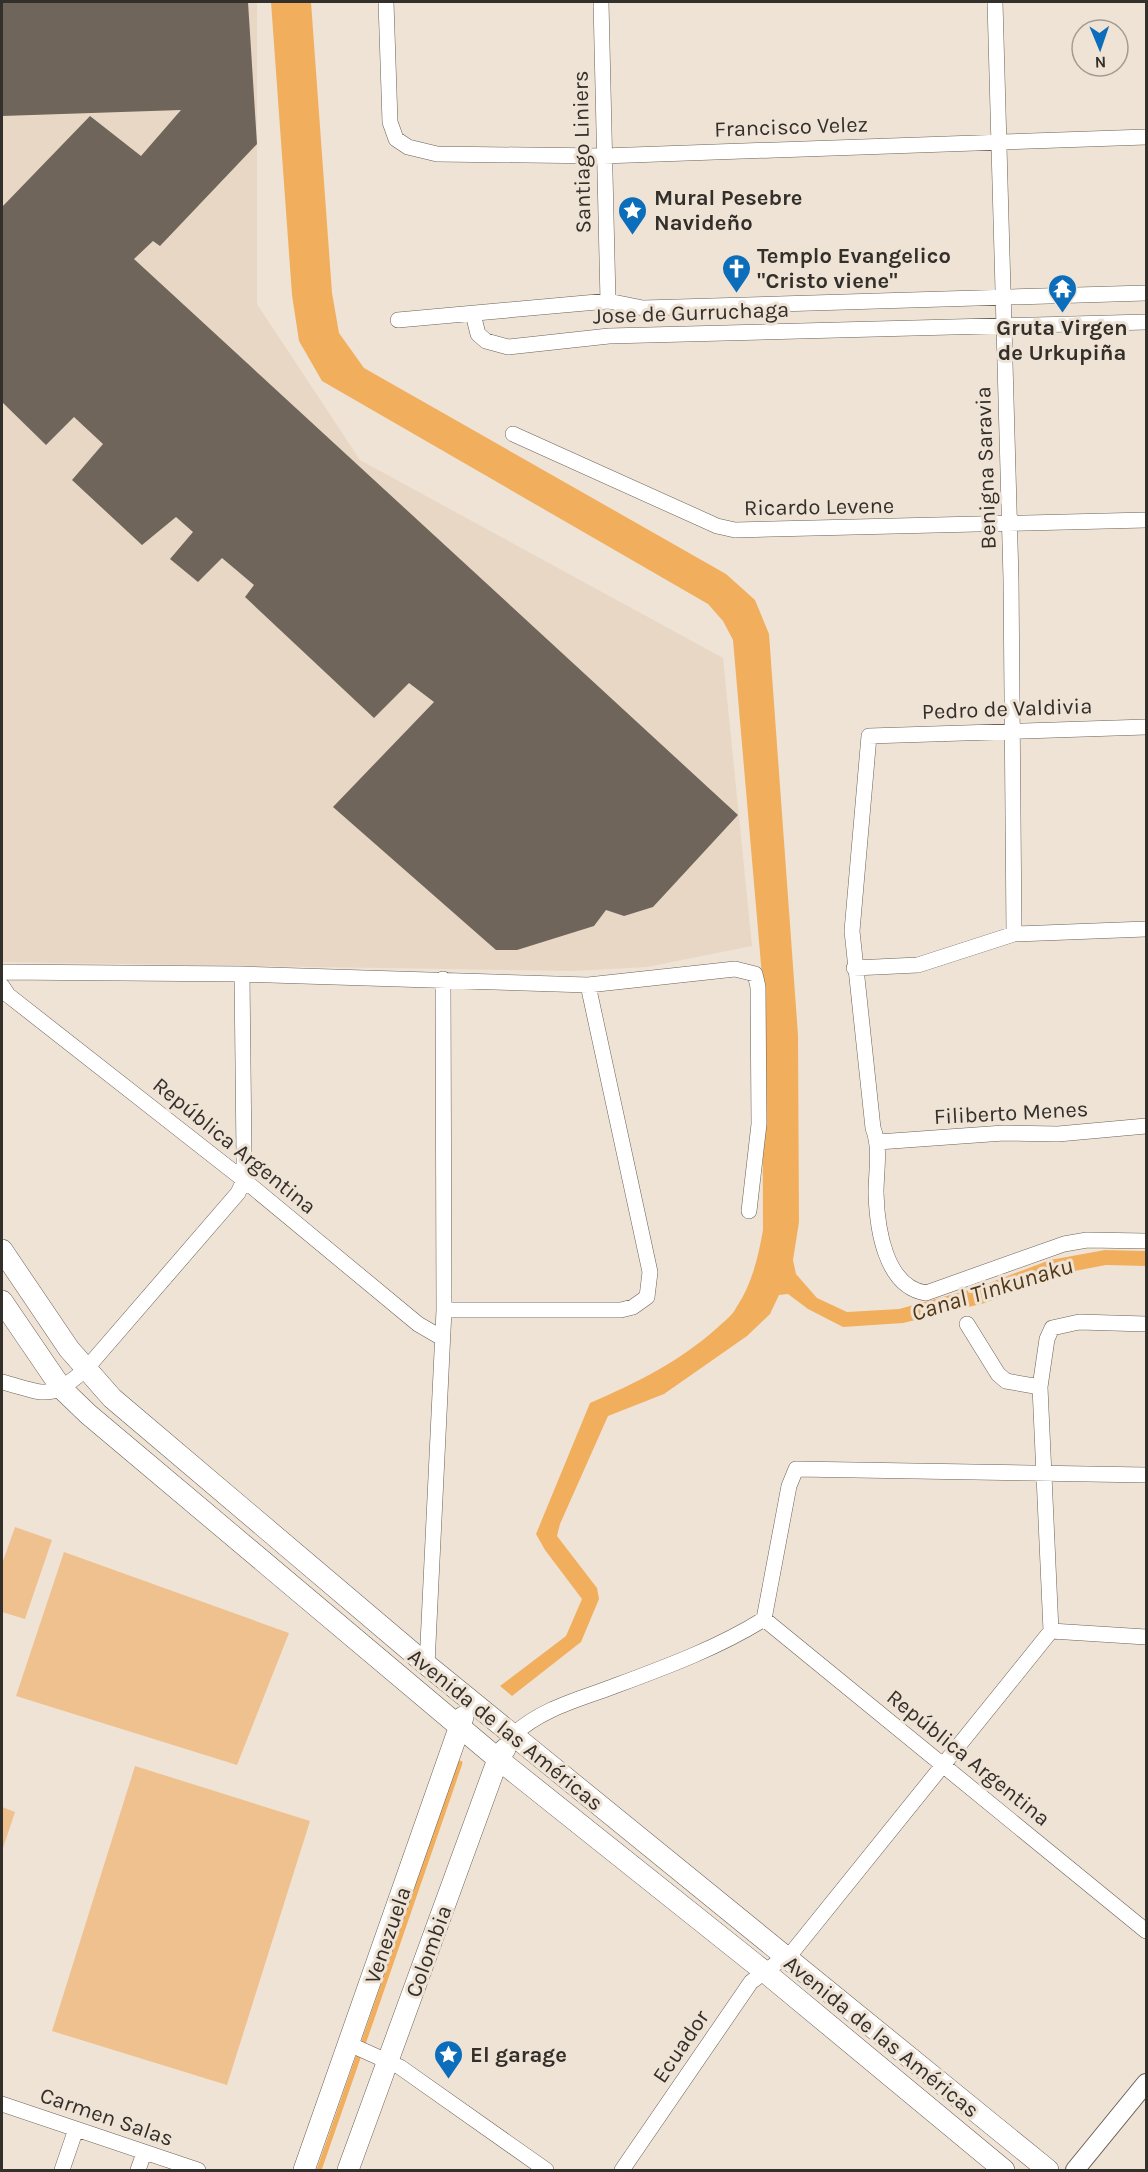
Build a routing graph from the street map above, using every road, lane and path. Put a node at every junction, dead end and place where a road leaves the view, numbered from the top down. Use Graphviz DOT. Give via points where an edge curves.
graph roads {
  1 [pos="386,2"];
  2 [pos="601,2"];
  3 [pos="995,2"];
  4 [pos="1146,137"];
  5 [pos="997,141"];
  6 [pos="603,156"];
  7 [pos="1146,293"];
  8 [pos="1002,297"];
  9 [pos="608,301"];
  10 [pos="473,314"];
  11 [pos="398,320"];
  12 [pos="1146,322"];
  13 [pos="1003,325"];
  14 [pos="513,434"];
  15 [pos="1146,520"];
  16 [pos="1007,523"];
  17 [pos="1146,727"];
  18 [pos="1010,730"];
  19 [pos="1146,929"];
  20 [pos="1014,934"];
  21 [pos="854,968"];
  22 [pos="2,972"];
  23 [pos="242,974"];
  24 [pos="443,980"];
  25 [pos="588,985"];
  26 [pos="2,986"];
  27 [pos="1146,1126"];
  28 [pos="878,1142"];
  29 [pos="244,1180"];
  30 [pos="749,1211"];
  31 [pos="1146,1241"];
  32 [pos="2,1251"];
  33 [pos="2,1301"];
  34 [pos="444,1310"];
  35 [pos="967,1324"];
  36 [pos="1146,1324"];
  37 [pos="442,1338"];
  38 [pos="86,1369"];
  39 [pos="2,1383"];
  40 [pos="1040,1387"];
  41 [pos="62,1389"];
  42 [pos="1045,1472"];
  43 [pos="1146,1475"];
  44 [pos="764,1619"];
  45 [pos="1051,1631"];
  46 [pos="1146,1637"];
  47 [pos="427,1665"];
  48 [pos="469,1699"];
  49 [pos="460,1727"];
  50 [pos="513,1735"];
  51 [pos="498,1759"];
  52 [pos="945,1766"];
  53 [pos="1146,1931"];
  54 [pos="786,1958"];
  55 [pos="765,1972"];
  56 [pos="349,2044"];
  57 [pos="388,2060"];
  58 [pos="1146,2083"];
  59 [pos="2,2104"];
  60 [pos="76,2129"];
  61 [pos="144,2153"];
  62 [pos="62,2170"];
  63 [pos="138,2170"];
  64 [pos="198,2170"];
  65 [pos="304,2170"];
  66 [pos="348,2170"];
  67 [pos="546,2170"];
  68 [pos="622,2170"];
  69 [pos="1004,2170"];
  70 [pos="1048,2170"];
  71 [pos="1075,2170"];
  1 -- 6 [label="street, Francisco Velez" via="390,122 396,139 408,147 437,154"];
  2 -- 6 [label="street, Santiago Liniers"];
  3 -- 5 [label="street, Benigna Saravia"];
  4 -- 5 [label="street, Francisco Velez"];
  5 -- 6 [label="street, Francisco Velez"];
  5 -- 8 [label="street, Benigna Saravia"];
  6 -- 9 [label="street, Santiago Liniers"];
  7 -- 8 [label="street, Jose de Gurruchaga"];
  8 -- 9 [label="street, Jose de Gurruchaga" via="643,308"];
  8 -- 13 [label="street, Benigna Saravia"];
  9 -- 10 [label="street, Jose de Gurruchaga"];
  10 -- 11 [label="street, Jose de Gurruchaga"];
  10 -- 13 [label="street, Jose de Gurruchaga" via="478,334 486,341 508,347 609,336"];
  12 -- 13 [label="street, Jose de Gurruchaga"];
  13 -- 16 [label="street, Benigna Saravia"];
  14 -- 16 [label="street, Ricardo Levene" via="717,526 735,530"];
  15 -- 16 [label="street, Ricardo Levene"];
  16 -- 18 [label="street, Benigna Saravia" via="1011,579"];
  17 -- 18 [label="street, Pedro de Valdivia"];
  18 -- 20 [label="street, Benigna Saravia"];
  18 -- 21 [label="street, Pedro de Valdivia" via="869,736 852,931"];
  19 -- 20 [label="street"];
  20 -- 21 [label="street" via="918,965"];
  21 -- 28 [label="street" via="873,1128"];
  22 -- 23 [label="street"];
  23 -- 24 [label="street"];
  23 -- 29 [label="street"];
  24 -- 25 [label="street"];
  24 -- 34 [label="street"];
  25 -- 30 [label="street" via="735,969 755,974 759,1124"];
  25 -- 34 [label="street" via="650,1272 647,1297 621,1310"];
  26 -- 29 [label="street, República Argentina" via="8,995"];
  27 -- 28 [label="street, Filiberto Menes"];
  28 -- 31 [label="street" via="876,1190 881,1232 893,1267 910,1290 938,1290 1064,1244 1087,1240"];
  29 -- 37 [label="street, República Argentina" via="418,1324"];
  29 -- 38 [label="street" via="233,1202"];
  32 -- 38 [label="main road, Avenida de las Américas"];
  33 -- 41 [label="main road, Avenida de las Américas"];
  34 -- 37 [label="street"];
  35 -- 40 [label="street" via="1006,1381"];
  36 -- 40 [label="street" via="1079,1322 1052,1328"];
  37 -- 47 [label="street"];
  38 -- 41 [label="street"];
  38 -- 47 [label="main road, Avenida de las Américas" via="112,1398"];
  39 -- 41 [label="street" via="40,1393"];
  40 -- 42 [label="street"];
  41 -- 49 [label="main road, Avenida de las Américas"];
  42 -- 43 [label="street"];
  42 -- 44 [label="street" via="796,1469 789,1486"];
  42 -- 45 [label="street"];
  44 -- 50 [label="street" via="652,1672 539,1715"];
  44 -- 52 [label="street, República Argentina"];
  45 -- 46 [label="street"];
  45 -- 52 [label="street, Ecuador"];
  47 -- 48 [label="main road, Avenida de las Américas"];
  48 -- 49 [label="main road, Venezuela"];
  48 -- 50 [label="main road, Avenida de las Américas"];
  49 -- 51 [label="main road, Avenida de las Américas"];
  49 -- 56 [label="main road, Venezuela"];
  50 -- 51 [label="main road, Colombia"];
  50 -- 54 [label="main road, Avenida de las Américas"];
  51 -- 55 [label="main road, Avenida de las Américas"];
  51 -- 57 [label="main road, Colombia"];
  52 -- 53 [label="street, República Argentina"];
  52 -- 54 [label="street, Ecuador"];
  54 -- 55 [label="street, Ecuador"];
  54 -- 70 [label="main road, Avenida de las Américas"];
  55 -- 68 [label="street, Ecuador" via="751,1982"];
  55 -- 69 [label="main road, Avenida de las Américas"];
  56 -- 57 [label="street"];
  56 -- 65 [label="main road, Venezuela"];
  57 -- 66 [label="main road, Colombia"];
  57 -- 67 [label="street"];
  58 -- 71 [label="street"];
  59 -- 60 [label="street, Carmen Salas"];
  60 -- 61 [label="street, Carmen Salas"];
  60 -- 62 [label="street"];
  61 -- 63 [label="street"];
  61 -- 64 [label="street, Carmen Salas"];
}
